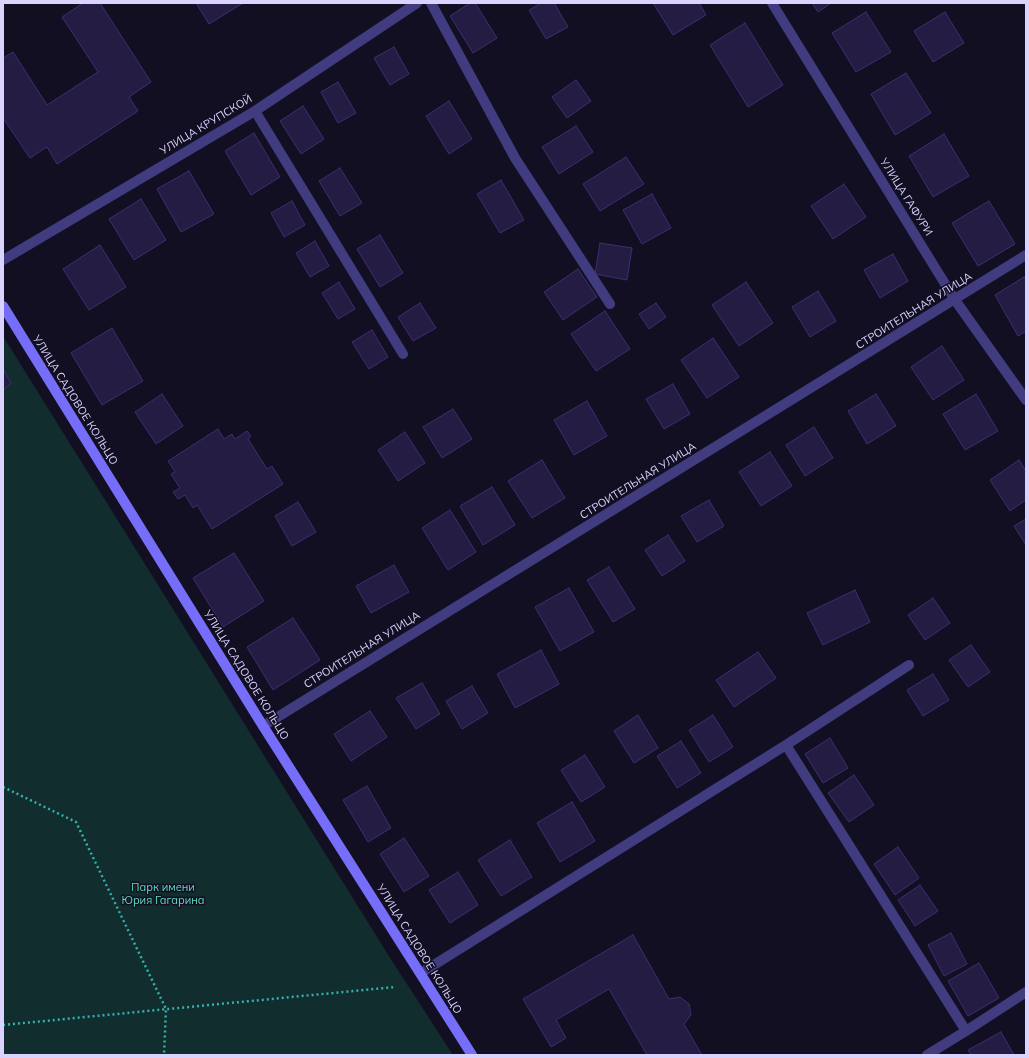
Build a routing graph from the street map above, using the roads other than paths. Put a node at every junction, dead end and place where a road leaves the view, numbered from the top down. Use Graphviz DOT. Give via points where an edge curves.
graph roads {
  1 [pos="417,3"];
  2 [pos="432,3"];
  3 [pos="772,3"];
  4 [pos="255,111"];
  5 [pos="1026,255"];
  6 [pos="3,260"];
  7 [pos="955,300"];
  8 [pos="610,304"];
  9 [pos="3,306"];
  10 [pos="403,354"];
  11 [pos="1026,400"];
  12 [pos="909,665"];
  13 [pos="263,726"];
  14 [pos="786,745"];
  15 [pos="421,973"];
  16 [pos="1026,992"];
  17 [pos="966,1031"];
  18 [pos="472,1055"];
  19 [pos="927,1055"];
  1 -- 4 [label="street, УЛИЦА КРУПСКОЙ"];
  2 -- 8 [label="street" via="515,158"];
  3 -- 7 [label="street, УЛИЦА ГАФУРИ"];
  4 -- 6 [label="street, УЛИЦА КРУПСКОЙ"];
  4 -- 10 [label="street"];
  5 -- 7 [label="street, СТРОИТЕЛЬНАЯ УЛИЦА"];
  7 -- 11 [label="street, УЛИЦА ГАФУРИ"];
  7 -- 13 [label="street, СТРОИТЕЛЬНАЯ УЛИЦА"];
  9 -- 13 [label="main road, УЛИЦА САДОВОЕ КОЛЬЦО"];
  12 -- 14 [label="street"];
  13 -- 15 [label="main road, УЛИЦА САДОВОЕ КОЛЬЦО"];
  14 -- 15 [label="street"];
  14 -- 17 [label="street"];
  15 -- 18 [label="main road, УЛИЦА САДОВОЕ КОЛЬЦО"];
  16 -- 17 [label="street"];
  17 -- 19 [label="street"];
}
